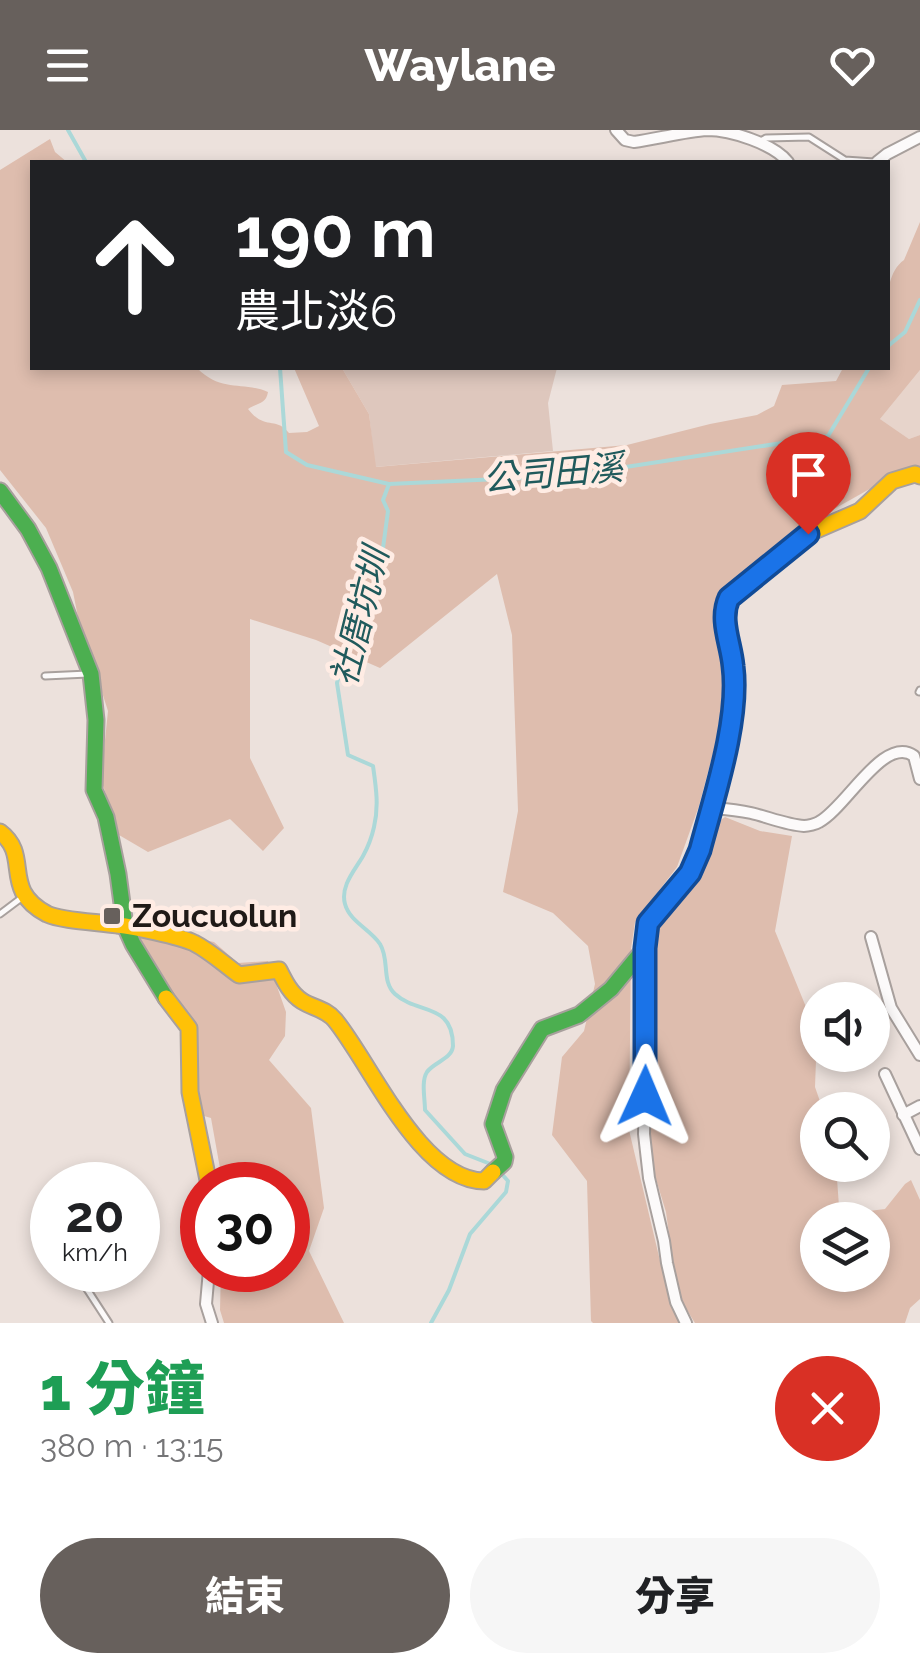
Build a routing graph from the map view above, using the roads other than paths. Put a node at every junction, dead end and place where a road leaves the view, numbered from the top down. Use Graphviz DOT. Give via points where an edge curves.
graph roads {
  1 [pos="616,130"];
  2 [pos="769,130"];
  3 [pos="920,137"];
  4 [pos="762,140"];
  5 [pos="786,160"];
  6 [pos="845,160"];
  7 [pos="880,160"];
  8 [pos="920,476"];
  9 [pos="0,491"];
  10 [pos="91,674"];
  11 [pos="45,676"];
  12 [pos="920,779"];
  13 [pos="712,808"];
  14 [pos="0,832"];
  15 [pos="23,897"];
  16 [pos="0,914"];
  17 [pos="125,926"];
  18 [pos="871,937"];
  19 [pos="645,948"];
  20 [pos="920,1054"];
  21 [pos="885,1074"];
  22 [pos="920,1106"];
  23 [pos="903,1115"];
  24 [pos="920,1148"];
  25 [pos="204,1162"];
  26 [pos="88,1292"];
  27 [pos="207,1292"];
  28 [pos="109,1323"];
  29 [pos="212,1323"];
  30 [pos="686,1323"];
  1 -- 4 [label="street" via="634,142 708,130"];
  2 -- 4 [label="lane"];
  3 -- 7 [label="street"];
  4 -- 5 [label="street"];
  4 -- 6 [label="lane" via="808,137"];
  8 -- 13 [label="street" via="892,481 860,511 808,534 729,598 724,611 735,701"];
  9 -- 10 [label="street" via="48,568"];
  10 -- 11 [label="lane"];
  10 -- 17 [label="street" via="94,790 106,817"];
  12 -- 13 [label="street" via="914,756 901,750 883,758 817,824"];
  13 -- 19 [label="street" via="690,873 648,923"];
  14 -- 15 [label="street" via="14,848 15,884"];
  15 -- 16 [label="lane"];
  15 -- 17 [label="street" via="49,915"];
  17 -- 19 [label="street" via="193,944 240,975 278,970 291,992 334,1018 417,1141 449,1170 476,1181 504,1162 493,1124 504,1090 542,1028 579,1015"];
  17 -- 25 [label="street" via="190,1028 190,1092"];
  18 -- 20 [label="street" via="891,1008"];
  19 -- 30 [label="street" via="644,1134 666,1263"];
  21 -- 23 [label="street"];
  22 -- 23 [label="street"];
  23 -- 24 [label="street"];
  26 -- 28 [label="lane"];
  27 -- 29 [label="street"];
}
